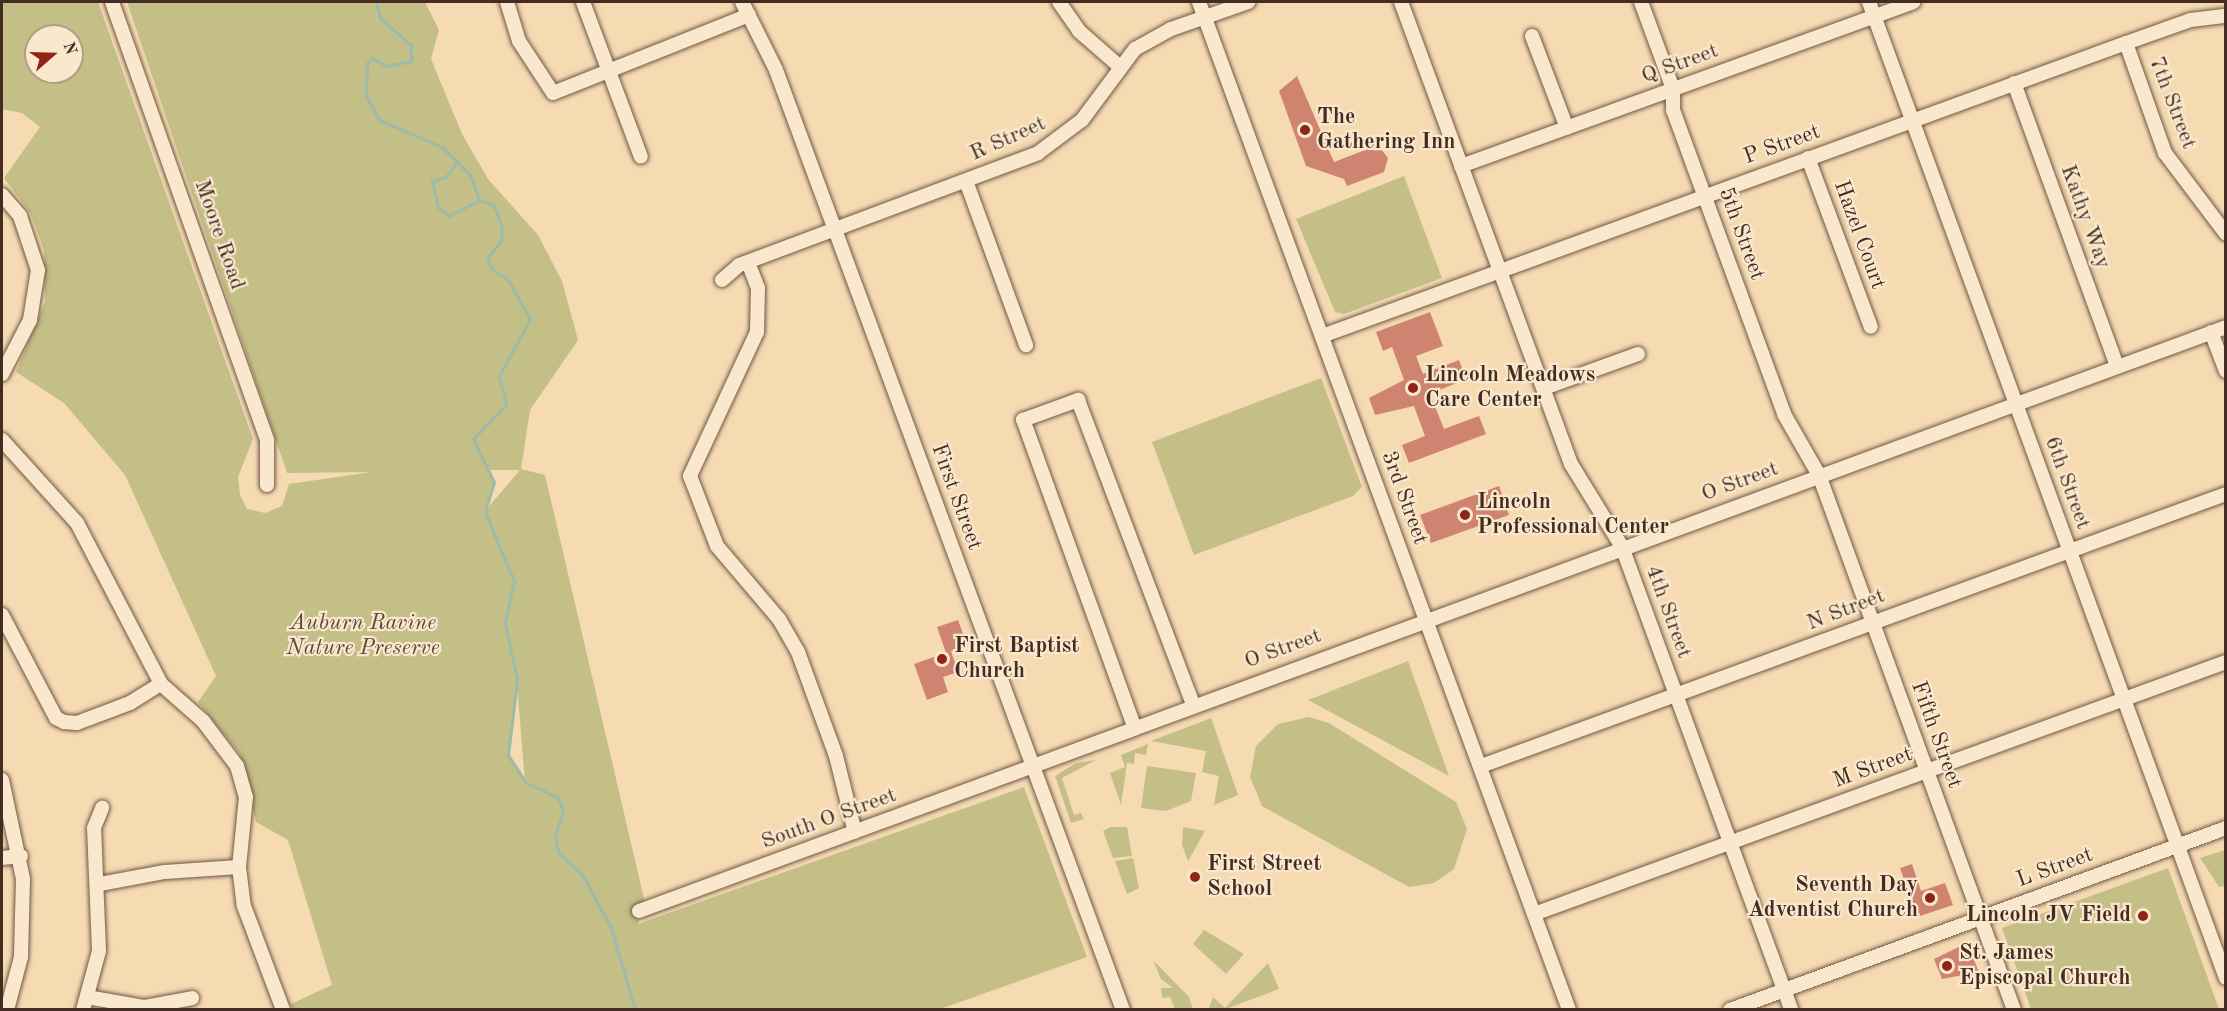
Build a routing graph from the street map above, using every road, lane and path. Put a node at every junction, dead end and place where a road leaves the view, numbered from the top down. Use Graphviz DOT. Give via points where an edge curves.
graph roads {
  1 [pos="112,2"];
  2 [pos="507,2"];
  3 [pos="583,2"];
  4 [pos="742,2"];
  5 [pos="1059,2"];
  6 [pos="1199,2"];
  7 [pos="1248,2"];
  8 [pos="1401,2"];
  9 [pos="1641,2"];
  10 [pos="1869,2"];
  11 [pos="1913,2"];
  12 [pos="749,15"];
  13 [pos="1874,16"];
  14 [pos="2226,16"];
  15 [pos="1204,17"];
  16 [pos="1532,36"];
  17 [pos="2126,43"];
  18 [pos="1118,65"];
  19 [pos="608,69"];
  20 [pos="2014,83"];
  21 [pos="1673,89"];
  22 [pos="1911,120"];
  23 [pos="1567,128"];
  24 [pos="641,157"];
  25 [pos="1808,158"];
  26 [pos="1461,166"];
  27 [pos="966,181"];
  28 [pos="2,195"];
  29 [pos="1704,196"];
  30 [pos="835,228"];
  31 [pos="2226,234"];
  32 [pos="748,262"];
  33 [pos="1500,271"];
  34 [pos="722,280"];
  35 [pos="1871,327"];
  36 [pos="2226,327"];
  37 [pos="2211,332"];
  38 [pos="1322,336"];
  39 [pos="1026,345"];
  40 [pos="1638,354"];
  41 [pos="2117,366"];
  42 [pos="2226,371"];
  43 [pos="2,374"];
  44 [pos="1544,388"];
  45 [pos="2016,403"];
  46 [pos="2,440"];
  47 [pos="1819,475"];
  48 [pos="267,485"];
  49 [pos="2226,494"];
  50 [pos="1622,547"];
  51 [pos="2070,551"];
  52 [pos="2,615"];
  53 [pos="1427,618"];
  54 [pos="1873,622"];
  55 [pos="2226,662"];
  56 [pos="161,684"];
  57 [pos="1676,694"];
  58 [pos="2123,699"];
  59 [pos="1193,704"];
  60 [pos="1134,726"];
  61 [pos="1481,766"];
  62 [pos="1034,767"];
  63 [pos="1927,771"];
  64 [pos="2,780"];
  65 [pos="102,807"];
  66 [pos="2226,828"];
  67 [pos="855,832"];
  68 [pos="1730,842"];
  69 [pos="2178,846"];
  70 [pos="21,856"];
  71 [pos="2,858"];
  72 [pos="239,867"];
  73 [pos="100,884"];
  74 [pos="639,911"];
  75 [pos="1534,914"];
  76 [pos="1980,918"];
  77 [pos="2226,978"];
  78 [pos="1784,990"];
  79 [pos="192,998"];
  80 [pos="85,1003"];
  81 [pos="1118,1008"];
  82 [pos="7,1010"];
  83 [pos="283,1010"];
  84 [pos="1569,1010"];
  85 [pos="1730,1010"];
  86 [pos="1791,1010"];
  87 [pos="2014,1010"];
  1 -- 48 [label="street, Moore Road" via="267,440"];
  2 -- 19 [label="street" via="519,41 553,93"];
  3 -- 19 [label="street"];
  4 -- 12 [label="street, First Street"];
  5 -- 18 [label="street" via="1079,31"];
  6 -- 15 [label="street, 3rd Street"];
  7 -- 15 [label="street, R Street"];
  8 -- 26 [label="street, 4th Street"];
  9 -- 21 [label="street, 5th Street"];
  10 -- 13 [label="street, 6th Street"];
  11 -- 13 [label="street, Q Street"];
  12 -- 19 [label="street"];
  12 -- 30 [label="street, First Street" via="776,70"];
  13 -- 21 [label="street, Q Street"];
  13 -- 22 [label="street, 6th Street"];
  14 -- 17 [label="street, P Street" via="2191,20"];
  15 -- 18 [label="street, R Street" via="1152,37"];
  15 -- 38 [label="street, 3rd Street"];
  16 -- 23 [label="street"];
  17 -- 20 [label="street, P Street"];
  17 -- 31 [label="street, 7th Street" via="2165,153"];
  18 -- 27 [label="street, R Street" via="1082,120 1061,139"];
  19 -- 24 [label="street"];
  20 -- 22 [label="street, P Street"];
  20 -- 41 [label="street, Kathy Way"];
  21 -- 23 [label="street, Q Street"];
  21 -- 29 [label="street, 5th Street" via="1673,110"];
  22 -- 25 [label="street, P Street"];
  22 -- 45 [label="street, 6th Street"];
  23 -- 26 [label="street, Q Street"];
  25 -- 29 [label="street, P Street"];
  25 -- 35 [label="street, Hazel Court"];
  26 -- 33 [label="street, 4th Street"];
  27 -- 30 [label="street, R Street"];
  27 -- 39 [label="street"];
  28 -- 43 [label="street" via="20,216 38,270 30,320"];
  29 -- 33 [label="street, P Street"];
  29 -- 47 [label="street, 5th Street" via="1784,414"];
  30 -- 32 [label="street, R Street"];
  30 -- 62 [label="street, First Street"];
  32 -- 34 [label="street, R Street"];
  32 -- 67 [label="street" via="758,288 757,332 690,476 717,546 779,619 799,654 836,756"];
  33 -- 38 [label="street, P Street"];
  33 -- 44 [label="street, 4th Street"];
  36 -- 37 [label="street, O Street"];
  37 -- 41 [label="street, O Street"];
  37 -- 42 [label="street"];
  38 -- 53 [label="street, 3rd Street"];
  40 -- 44 [label="street"];
  41 -- 45 [label="street, O Street"];
  44 -- 50 [label="street, 4th Street" via="1577,479"];
  45 -- 47 [label="street, O Street"];
  45 -- 51 [label="street, 6th Street"];
  46 -- 56 [label="street" via="77,523"];
  47 -- 50 [label="street, O Street"];
  47 -- 54 [label="street, Fifth Street"];
  49 -- 51 [label="street, N Street"];
  50 -- 53 [label="street, O Street"];
  50 -- 57 [label="street, 4th Street"];
  51 -- 54 [label="street, N Street"];
  51 -- 58 [label="street, 6th Street"];
  52 -- 56 [label="street" via="56,718 64,722 77,723 130,703"];
  53 -- 59 [label="street, O Street"];
  53 -- 61 [label="street, 3rd Street"];
  54 -- 57 [label="street, N Street"];
  54 -- 63 [label="street, Fifth Street"];
  55 -- 58 [label="street, M Street"];
  56 -- 72 [label="street" via="203,721 237,766 248,821"];
  57 -- 61 [label="street, N Street"];
  57 -- 68 [label="street, 4th Street"];
  58 -- 63 [label="street, M Street"];
  58 -- 69 [label="street, 6th Street"];
  59 -- 60 [label="street, O Street"];
  59 -- 60 [label="street" via="1078,400 1023,420"];
  60 -- 62 [label="street, O Street"];
  61 -- 75 [label="street, 3rd Street"];
  62 -- 67 [label="street, South O Street"];
  62 -- 81 [label="street, First Street"];
  63 -- 68 [label="street, M Street"];
  63 -- 76 [label="street, Fifth Street"];
  64 -- 70 [label="street"];
  65 -- 73 [label="street" via="94,828"];
  66 -- 69 [label="street, L Street"];
  67 -- 74 [label="street, South O Street"];
  68 -- 75 [label="street, M Street"];
  68 -- 78 [label="street, 4th Street"];
  69 -- 76 [label="street, L Street"];
  69 -- 77 [label="street, 6th Street"];
  70 -- 71 [label="street"];
  70 -- 82 [label="street" via="21,957"];
  72 -- 73 [label="street" via="165,872"];
  72 -- 83 [label="street" via="244,906"];
  73 -- 80 [label="street" via="99,951"];
  75 -- 84 [label="street, 3rd Street"];
  76 -- 78 [label="street, L Street"];
  76 -- 87 [label="street, Fifth Street"];
  78 -- 85 [label="street, L Street"];
  78 -- 86 [label="street, 4th Street"];
  79 -- 80 [label="street" via="145,1007"];
}
